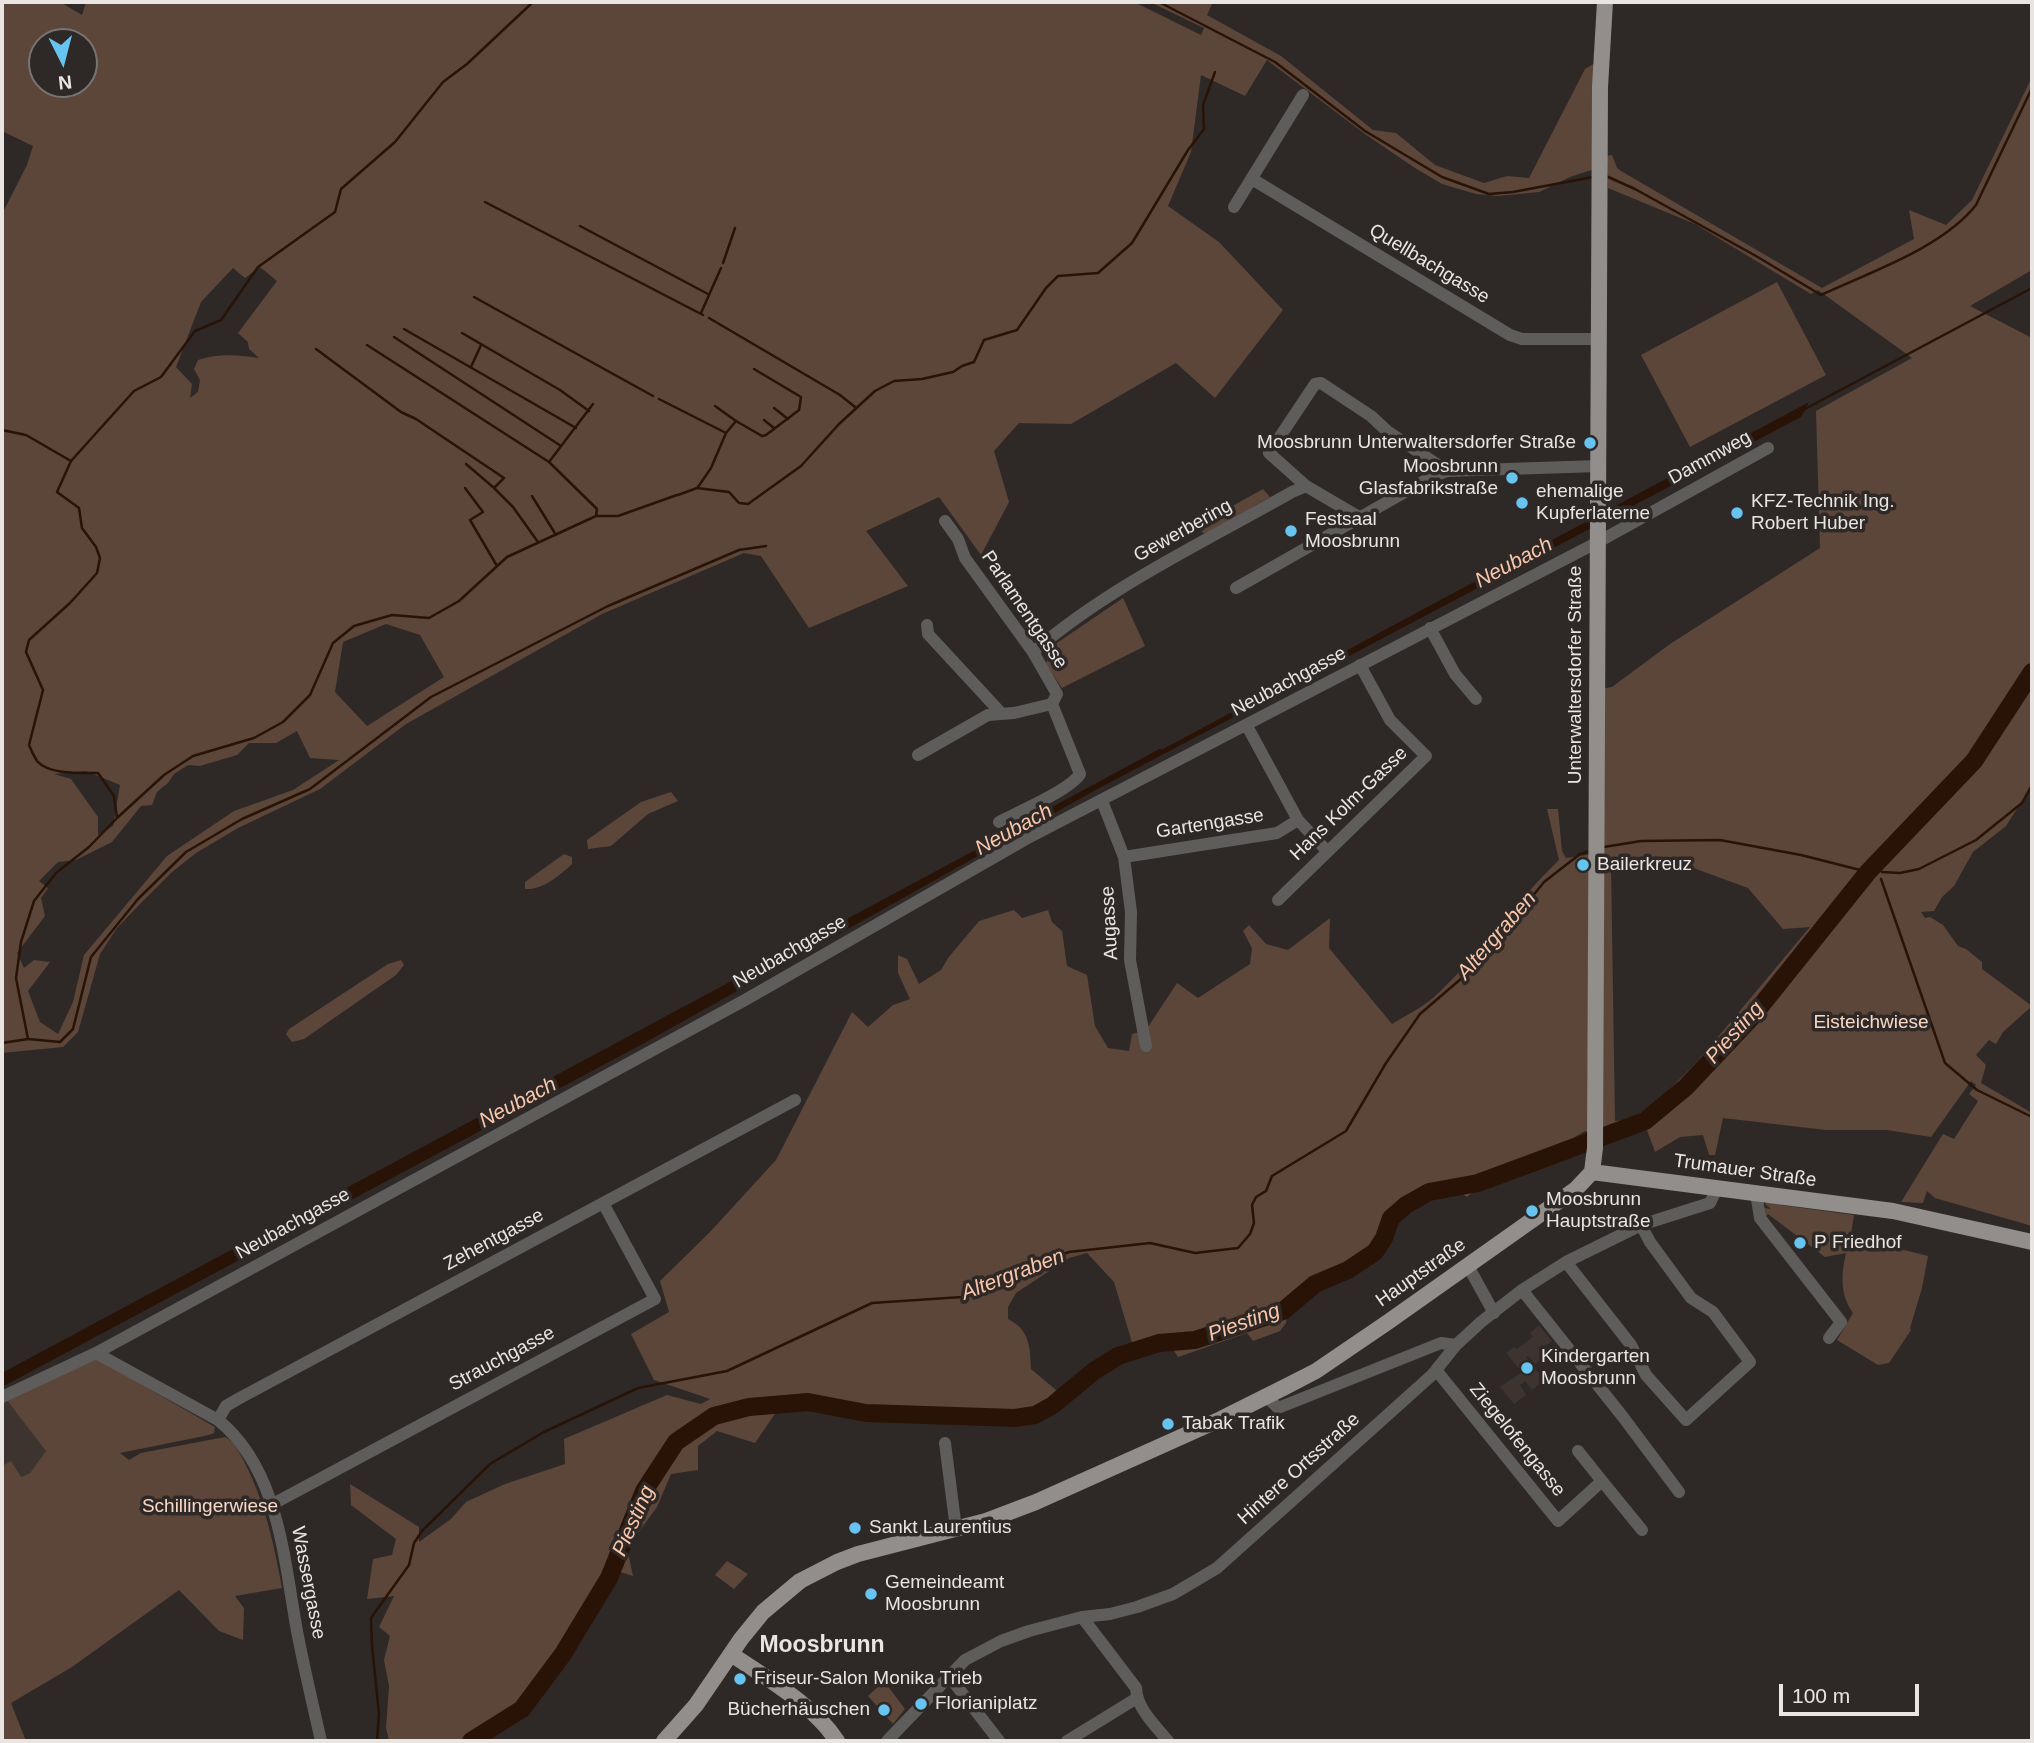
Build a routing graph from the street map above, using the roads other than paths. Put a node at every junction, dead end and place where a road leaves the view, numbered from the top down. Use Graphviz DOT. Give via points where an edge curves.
graph roads {
  1 [pos="1605,2"];
  2 [pos="1303,94"];
  3 [pos="1252,179"];
  4 [pos="1234,207"];
  5 [pos="1600,340"];
  6 [pos="1768,448"];
  7 [pos="1598,466"];
  8 [pos="1447,471"];
  9 [pos="1306,486"];
  10 [pos="1359,517"];
  11 [pos="945,521"];
  12 [pos="1598,536"];
  13 [pos="1236,588"];
  14 [pos="927,625"];
  15 [pos="1430,628"];
  16 [pos="1033,652"];
  17 [pos="1360,665"];
  18 [pos="1476,699"];
  19 [pos="1052,704"];
  20 [pos="1001,713"];
  21 [pos="1247,726"];
  22 [pos="918,755"];
  23 [pos="1102,801"];
  24 [pos="1298,820"];
  25 [pos="999,822"];
  26 [pos="1327,852"];
  27 [pos="1124,857"];
  28 [pos="1278,900"];
  29 [pos="1146,1046"];
  30 [pos="795,1100"];
  31 [pos="1592,1172"];
  32 [pos="1717,1188"];
  33 [pos="1756,1193"];
  34 [pos="603,1203"];
  35 [pos="1641,1226"];
  36 [pos="2032,1242"];
  37 [pos="1566,1262"];
  38 [pos="1468,1265"];
  39 [pos="1522,1290"];
  40 [pos="1494,1313"];
  41 [pos="1829,1338"];
  42 [pos="1456,1345"];
  43 [pos="96,1353"];
  44 [pos="1436,1370"];
  45 [pos="1266,1396"];
  46 [pos="2,1397"];
  47 [pos="218,1420"];
  48 [pos="944,1443"];
  49 [pos="1578,1451"];
  50 [pos="1602,1481"];
  51 [pos="1679,1492"];
  52 [pos="271,1505"];
  53 [pos="956,1529"];
  54 [pos="1642,1530"];
  55 [pos="1082,1617"];
  56 [pos="732,1654"];
  57 [pos="948,1676"];
  58 [pos="1137,1698"];
  59 [pos="321,1741"];
  60 [pos="664,1741"];
  61 [pos="837,1741"];
  62 [pos="887,1741"];
  63 [pos="999,1741"];
  64 [pos="1067,1741"];
  65 [pos="1168,1741"];
  1 -- 5 [label="main road, Unterwaltersdorfer Straße"];
  2 -- 3 [label="street"];
  3 -- 4 [label="street"];
  3 -- 5 [label="street, Quellbachgasse" via="1510,335"];
  5 -- 7 [label="main road, Unterwaltersdorfer Straße"];
  6 -- 12 [label="street, Dammweg"];
  7 -- 8 [label="street"];
  7 -- 12 [label="main road, Unterwaltersdorfer Straße"];
  8 -- 9 [label="street" via="1321,383 1315,384 1269,453"];
  8 -- 10 [label="street"];
  9 -- 10 [label="street"];
  9 -- 16 [label="street, Gewerbering" via="1112,593"];
  10 -- 13 [label="street"];
  11 -- 16 [label="street, Parlamentgasse" via="965,558"];
  12 -- 15 [label="street, Neubachgasse"];
  12 -- 31 [label="main road, Unterwaltersdorfer Straße"];
  14 -- 20 [label="street" via="929,634"];
  15 -- 17 [label="street, Neubachgasse"];
  15 -- 18 [label="street" via="1455,674"];
  16 -- 19 [label="street, Parlamentgasse" via="1057,694"];
  17 -- 21 [label="street, Neubachgasse"];
  17 -- 26 [label="street, Hans Kolm-Gasse" via="1390,720 1426,756"];
  19 -- 20 [label="street"];
  19 -- 25 [label="street" via="1080,774 1057,792"];
  20 -- 22 [label="street" via="988,715"];
  21 -- 23 [label="street, Neubachgasse"];
  21 -- 24 [label="street"];
  23 -- 27 [label="street, Augasse"];
  23 -- 43 [label="street, Neubachgasse"];
  24 -- 26 [label="street"];
  24 -- 27 [label="street, Gartengasse" via="1277,833"];
  26 -- 28 [label="street, Hans Kolm-Gasse"];
  27 -- 29 [label="street, Augasse" via="1131,912 1130,960"];
  30 -- 34 [label="street, Zehentgasse"];
  31 -- 32 [label="main road, Trumauer Straße"];
  31 -- 38 [label="main road, Hauptstraße" via="1576,1189"];
  32 -- 33 [label="main road, Trumauer Straße"];
  32 -- 35 [label="street, Hintere Ortsstraße" via="1710,1203"];
  33 -- 36 [label="main road, Trumauer Straße" via="1893,1211"];
  33 -- 41 [label="street" via="1760,1218 1841,1322"];
  34 -- 47 [label="street, Zehentgasse" via="238,1399 226,1406"];
  34 -- 52 [label="street, Strauchgasse" via="654,1299"];
  35 -- 37 [label="street, Hintere Ortsstraße"];
  35 -- 37 [label="street" via="1691,1298 1713,1312 1749,1362 1686,1420 1646,1376 1631,1345"];
  37 -- 39 [label="street, Hintere Ortsstraße"];
  38 -- 40 [label="street"];
  38 -- 45 [label="main road, Hauptstraße" via="1316,1371"];
  39 -- 40 [label="street, Hintere Ortsstraße"];
  39 -- 51 [label="street"];
  40 -- 42 [label="street, Hintere Ortsstraße"];
  42 -- 44 [label="street, Hintere Ortsstraße"];
  42 -- 45 [label="street" via="1441,1343 1278,1408"];
  43 -- 46 [label="street, Neubachgasse"];
  43 -- 47 [label="street, Wassergasse"];
  44 -- 50 [label="street, Ziegelofengasse" via="1558,1521"];
  44 -- 55 [label="street, Hintere Ortsstraße" via="1217,1568 1173,1594 1110,1614"];
  45 -- 53 [label="main road, Hauptstraße" via="1076,1484"];
  47 -- 52 [label="street, Wassergasse" via="240,1441"];
  48 -- 53 [label="street"];
  49 -- 50 [label="street"];
  50 -- 54 [label="street"];
  52 -- 59 [label="street, Wassergasse"];
  53 -- 56 [label="main road, Hauptstraße" via="858,1554 820,1569 771,1604"];
  55 -- 57 [label="street, Hintere Ortsstraße" via="1001,1641 965,1660"];
  55 -- 58 [label="street" via="1136,1688"];
  56 -- 60 [label="main road"];
  56 -- 61 [label="main road" via="828,1726"];
  57 -- 62 [label="street, Hintere Ortsstraße"];
  57 -- 63 [label="street"];
  58 -- 64 [label="street"];
  58 -- 65 [label="street"];
}
